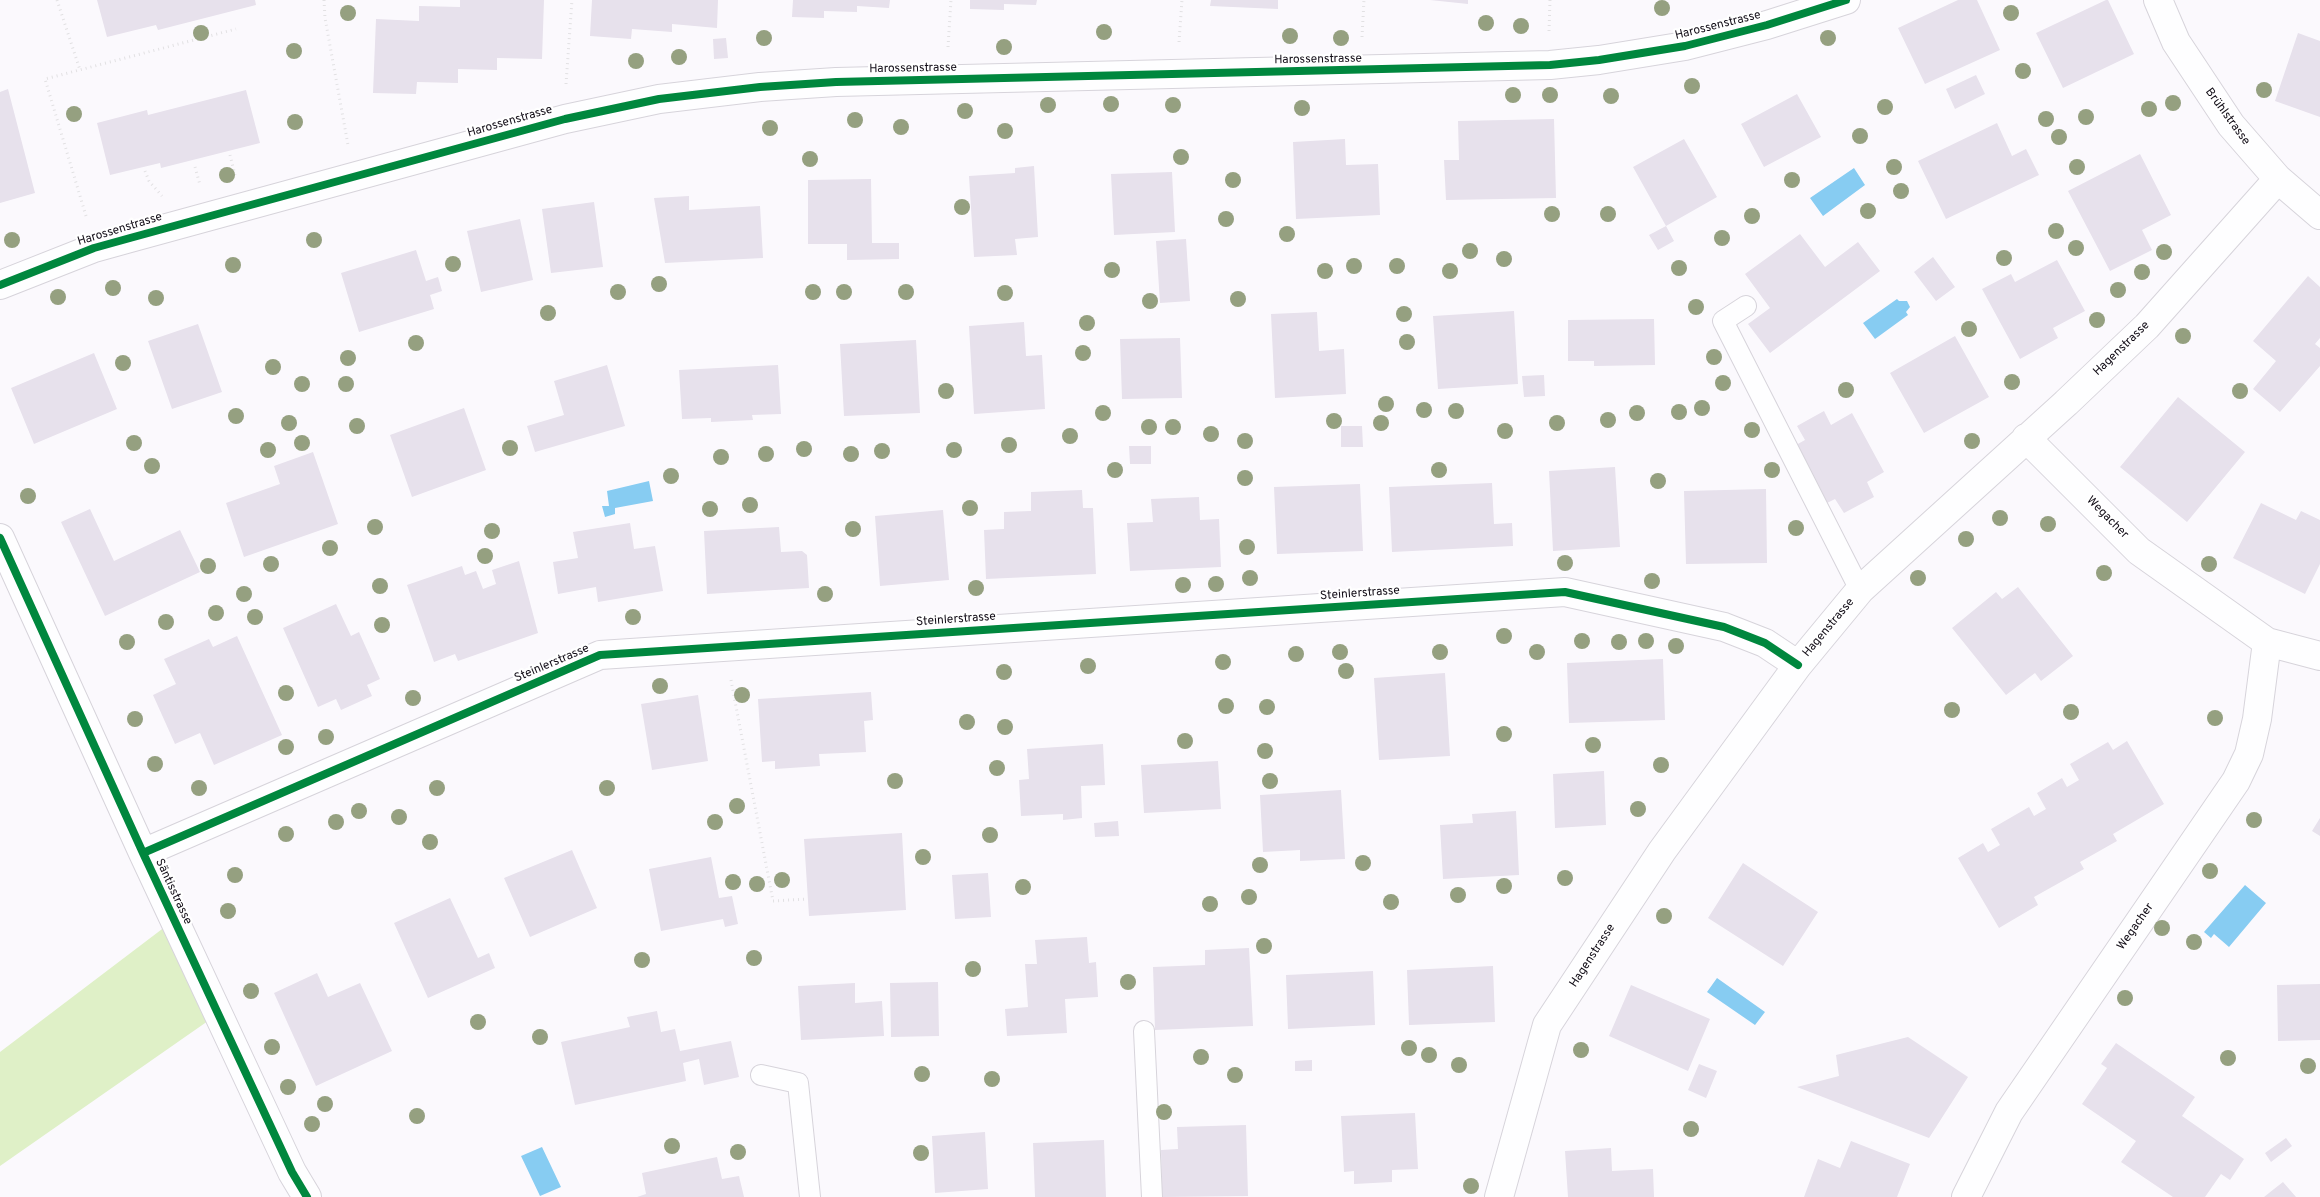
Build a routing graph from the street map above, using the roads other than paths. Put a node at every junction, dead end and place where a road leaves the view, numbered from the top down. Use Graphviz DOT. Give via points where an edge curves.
graph roads {
  1 [pos="1846,0"];
  2 [pos="2158,0"];
  3 [pos="1801,7"];
  4 [pos="2278,179"];
  5 [pos="2320,215"];
  6 [pos="0,285"];
  7 [pos="1746,306"];
  8 [pos="2026,438"];
  9 [pos="0,538"];
  10 [pos="1860,590"];
  11 [pos="2267,642"];
  12 [pos="2320,656"];
  13 [pos="1798,665"];
  14 [pos="143,853"];
  15 [pos="1144,1031"];
  16 [pos="761,1075"];
  17 [pos="307,1197"];
  18 [pos="810,1197"];
  19 [pos="1152,1197"];
  20 [pos="1499,1197"];
  21 [pos="1966,1197"];
  1 -- 3 [label="street, Harossenstrasse"];
  2 -- 4 [label="street, Brühlstrasse" via="2176,42 2231,125"];
  3 -- 6 [label="street, Harossenstrasse" via="1685,46 1559,64 836,82 659,99 565,119 94,248"];
  4 -- 5 [label="street, Brühlstrasse"];
  4 -- 8 [label="street, Hagenstrasse" via="2147,326"];
  7 -- 10 [label="lane" via="1723,321"];
  8 -- 10 [label="street, Hagenstrasse"];
  8 -- 11 [label="street, Wegacher" via="2139,551"];
  9 -- 14 [label="street, Säntisstrasse"];
  10 -- 13 [label="street, Hagenstrasse"];
  11 -- 12 [label="street, Wegacher"];
  11 -- 21 [label="street, Wegacher" via="2257,719 2249,754 2236,781 2008,1112"];
  13 -- 14 [label="street, Steinlerstrasse" via="1765,643 1724,627 1565,592 600,655"];
  13 -- 20 [label="street, Hagenstrasse" via="1662,851 1547,1025"];
  14 -- 17 [label="street, Säntisstrasse" via="292,1172"];
  15 -- 19 [label="lane"];
  16 -- 18 [label="lane" via="798,1083"];
}
